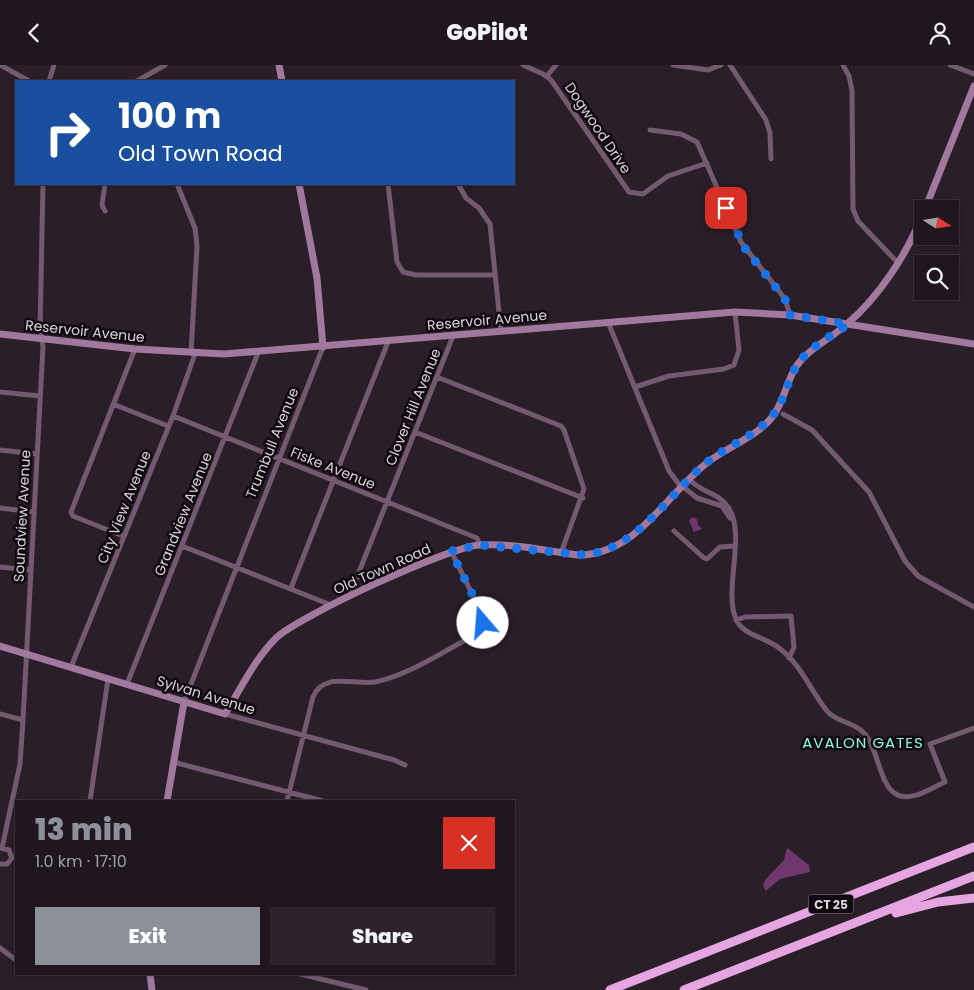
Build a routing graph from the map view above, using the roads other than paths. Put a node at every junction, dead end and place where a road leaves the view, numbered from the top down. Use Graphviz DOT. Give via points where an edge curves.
graph roads {
  1 [pos="0,65"];
  2 [pos="54,65"];
  3 [pos="165,65"];
  4 [pos="279,65"];
  5 [pos="523,65"];
  6 [pos="556,65"];
  7 [pos="673,65"];
  8 [pos="721,65"];
  9 [pos="730,65"];
  10 [pos="843,65"];
  11 [pos="950,65"];
  12 [pos="974,75"];
  13 [pos="547,76"];
  14 [pos="27,80"];
  15 [pos="49,80"];
  16 [pos="139,80"];
  17 [pos="282,80"];
  18 [pos="974,86"];
  19 [pos="650,130"];
  20 [pos="770,159"];
  21 [pos="707,163"];
  22 [pos="43,185"];
  23 [pos="105,185"];
  24 [pos="177,185"];
  25 [pos="299,185"];
  26 [pos="388,185"];
  27 [pos="459,185"];
  28 [pos="929,200"];
  29 [pos="105,211"];
  30 [pos="914,235"];
  31 [pos="898,263"];
  32 [pos="495,275"];
  33 [pos="735,312"];
  34 [pos="790,315"];
  35 [pos="608,322"];
  36 [pos="848,324"];
  37 [pos="501,332"];
  38 [pos="0,334"];
  39 [pos="453,336"];
  40 [pos="41,338"];
  41 [pos="388,342"];
  42 [pos="974,344"];
  43 [pos="323,347"];
  44 [pos="135,349"];
  45 [pos="258,353"];
  46 [pos="193,354"];
  47 [pos="437,377"];
  48 [pos="635,387"];
  49 [pos="0,392"];
  50 [pos="40,396"];
  51 [pos="113,404"];
  52 [pos="783,414"];
  53 [pos="173,416"];
  54 [pos="168,426"];
  55 [pos="415,432"];
  56 [pos="226,437"];
  57 [pos="0,450"];
  58 [pos="36,454"];
  59 [pos="280,459"];
  60 [pos="333,479"];
  61 [pos="689,479"];
  62 [pos="681,487"];
  63 [pos="583,498"];
  64 [pos="387,502"];
  65 [pos="0,508"];
  66 [pos="34,512"];
  67 [pos="674,531"];
  68 [pos="123,537"];
  69 [pos="734,538"];
  70 [pos="480,545"];
  71 [pos="182,546"];
  72 [pos="734,546"];
  73 [pos="451,551"];
  74 [pos="561,553"];
  75 [pos="236,566"];
  76 [pos="0,567"];
  77 [pos="30,570"];
  78 [pos="291,588"];
  79 [pos="349,597"];
  80 [pos="331,605"];
  81 [pos="974,607"];
  82 [pos="736,620"];
  83 [pos="0,646"];
  84 [pos="26,653"];
  85 [pos="790,658"];
  86 [pos="71,667"];
  87 [pos="108,679"];
  88 [pos="127,684"];
  89 [pos="184,702"];
  90 [pos="225,714"];
  91 [pos="0,715"];
  92 [pos="23,720"];
  93 [pos="974,728"];
  94 [pos="303,735"];
  95 [pos="173,761"];
  96 [pos="405,765"];
  97 [pos="290,791"];
  98 [pos="90,800"];
  99 [pos="167,800"];
  100 [pos="287,800"];
  101 [pos="320,800"];
  102 [pos="974,847"];
  103 [pos="1,848"];
  104 [pos="0,864"];
  105 [pos="974,876"];
  106 [pos="974,898"];
  107 [pos="838,930"];
  108 [pos="0,948"];
  109 [pos="15,959"];
  110 [pos="150,975"];
  111 [pos="304,975"];
  112 [pos="152,990"];
  113 [pos="366,990"];
  114 [pos="610,990"];
  115 [pos="685,990"];
  1 -- 14 [label="street"];
  2 -- 15 [label="street"];
  3 -- 16 [label="street"];
  4 -- 17 [label="main road"];
  5 -- 13 [label="street, Dogwood Drive"];
  6 -- 13 [label="street"];
  7 -- 8 [label="street" via="708,71"];
  9 -- 20 [label="street" via="766,119"];
  10 -- 31 [label="street" via="852,91 853,209 858,221"];
  11 -- 12 [label="street"];
  13 -- 21 [label="street, Dogwood Drive" via="568,101 629,191 644,194 668,176"];
  18 -- 28 [label="main road"];
  19 -- 21 [label="street" via="690,137 700,146"];
  21 -- 34 [label="street" via="741,242 785,299"];
  22 -- 40 [label="street, Soundview Avenue"];
  23 -- 29 [label="street" via="102,199"];
  24 -- 46 [label="street, City View Avenue" via="195,228 197,246"];
  25 -- 43 [label="main road, Trumbull Avenue" via="316,277"];
  26 -- 32 [label="street" via="396,262 403,272"];
  27 -- 32 [label="street" via="490,224"];
  30 -- 31 [label="main road, Old Town Road"];
  31 -- 36 [label="main road, Old Town Road"];
  32 -- 37 [label="street"];
  33 -- 34 [label="main road, Reservoir Avenue"];
  33 -- 35 [label="main road, Reservoir Avenue"];
  33 -- 48 [label="street" via="739,350 734,365 729,369 669,376"];
  34 -- 36 [label="main road, Reservoir Avenue"];
  35 -- 37 [label="main road, Reservoir Avenue"];
  35 -- 48 [label="street"];
  36 -- 42 [label="main road, Reservoir Avenue"];
  36 -- 61 [label="main road, Old Town Road" via="800,361 775,413 766,423 706,463"];
  37 -- 39 [label="main road, Reservoir Avenue"];
  38 -- 40 [label="main road, Reservoir Avenue"];
  39 -- 41 [label="main road, Reservoir Avenue"];
  39 -- 47 [label="street, Clover Hill Avenue"];
  40 -- 44 [label="main road, Reservoir Avenue"];
  40 -- 50 [label="street, Soundview Avenue"];
  41 -- 43 [label="main road, Reservoir Avenue"];
  41 -- 60 [label="street"];
  43 -- 45 [label="main road, Reservoir Avenue"];
  43 -- 59 [label="street, Trumbull Avenue"];
  44 -- 46 [label="main road, Reservoir Avenue"];
  44 -- 51 [label="street"];
  45 -- 46 [label="main road, Reservoir Avenue"];
  45 -- 56 [label="street, Grandview Avenue"];
  46 -- 53 [label="street, City View Avenue"];
  47 -- 55 [label="street, Clover Hill Avenue"];
  47 -- 63 [label="street" via="560,426 583,485"];
  48 -- 62 [label="street" via="669,471"];
  49 -- 50 [label="street"];
  50 -- 58 [label="street, Soundview Avenue"];
  51 -- 54 [label="street"];
  51 -- 68 [label="street" via="71,513"];
  52 -- 81 [label="street" via="812,430 869,492 905,561 917,575"];
  53 -- 54 [label="street, City View Avenue"];
  53 -- 56 [label="street, Fiske Avenue"];
  54 -- 68 [label="street, City View Avenue"];
  55 -- 63 [label="street"];
  55 -- 64 [label="street, Clover Hill Avenue"];
  56 -- 59 [label="street, Fiske Avenue"];
  56 -- 71 [label="street, Grandview Avenue"];
  57 -- 58 [label="street"];
  58 -- 66 [label="street, Soundview Avenue"];
  59 -- 60 [label="street, Fiske Avenue"];
  59 -- 75 [label="street, Trumbull Avenue"];
  60 -- 64 [label="street, Fiske Avenue"];
  60 -- 78 [label="street"];
  61 -- 62 [label="main road, Old Town Road"];
  61 -- 69 [label="street" via="696,487 728,506 734,522"];
  62 -- 69 [label="street" via="725,509 731,519"];
  62 -- 74 [label="main road, Old Town Road" via="643,527 611,548 586,555"];
  63 -- 74 [label="street"];
  64 -- 70 [label="street, Fiske Avenue" via="478,537"];
  64 -- 79 [label="street, Clover Hill Avenue"];
  65 -- 66 [label="street"];
  66 -- 77 [label="street, Soundview Avenue"];
  67 -- 72 [label="street" via="707,559 720,547"];
  68 -- 86 [label="street, City View Avenue"];
  69 -- 72 [label="street"];
  70 -- 73 [label="main road, Old Town Road"];
  70 -- 74 [label="main road, Old Town Road"];
  71 -- 75 [label="street"];
  71 -- 88 [label="street, Grandview Avenue"];
  72 -- 82 [label="street" via="732,606"];
  73 -- 79 [label="main road, Old Town Road"];
  73 -- 94 [label="street" via="482,614 483,623 479,631 385,679 324,683 313,697"];
  75 -- 78 [label="street"];
  75 -- 89 [label="street, Trumbull Avenue"];
  76 -- 77 [label="street"];
  77 -- 84 [label="street, Soundview Avenue"];
  78 -- 80 [label="street"];
  79 -- 80 [label="main road, Old Town Road"];
  80 -- 90 [label="main road, Old Town Road" via="276,638"];
  82 -- 85 [label="street" via="744,630 779,647"];
  82 -- 85 [label="street" via="792,615 794,647"];
  83 -- 84 [label="main road, Sylvan Avenue"];
  84 -- 86 [label="main road, Sylvan Avenue"];
  84 -- 92 [label="street, Soundview Avenue"];
  85 -- 93 [label="street" via="828,712 859,729 871,741 888,788 895,794 910,797 945,782 930,744"];
  86 -- 87 [label="main road, Sylvan Avenue"];
  87 -- 88 [label="main road, Sylvan Avenue"];
  87 -- 98 [label="street"];
  88 -- 89 [label="main road, Sylvan Avenue"];
  89 -- 90 [label="main road, Sylvan Avenue"];
  89 -- 95 [label="main road"];
  90 -- 94 [label="street, Sylvan Avenue"];
  91 -- 92 [label="street"];
  92 -- 103 [label="street, Soundview Avenue" via="20,764"];
  94 -- 96 [label="street, Sylvan Avenue" via="394,759"];
  94 -- 97 [label="street"];
  95 -- 97 [label="street"];
  95 -- 99 [label="main road"];
  97 -- 100 [label="street"];
  97 -- 101 [label="street"];
  102 -- 114 [label="highway, CT 25"];
  103 -- 104 [label="street, Soundview Avenue" via="10,850 12,858 7,864"];
  105 -- 107 [label="highway, CT 25"];
  106 -- 107 [label="highway" via="922,905"];
  107 -- 115 [label="highway, CT 25"];
  108 -- 109 [label="street"];
  110 -- 112 [label="main road"];
  111 -- 113 [label="street"];
}
